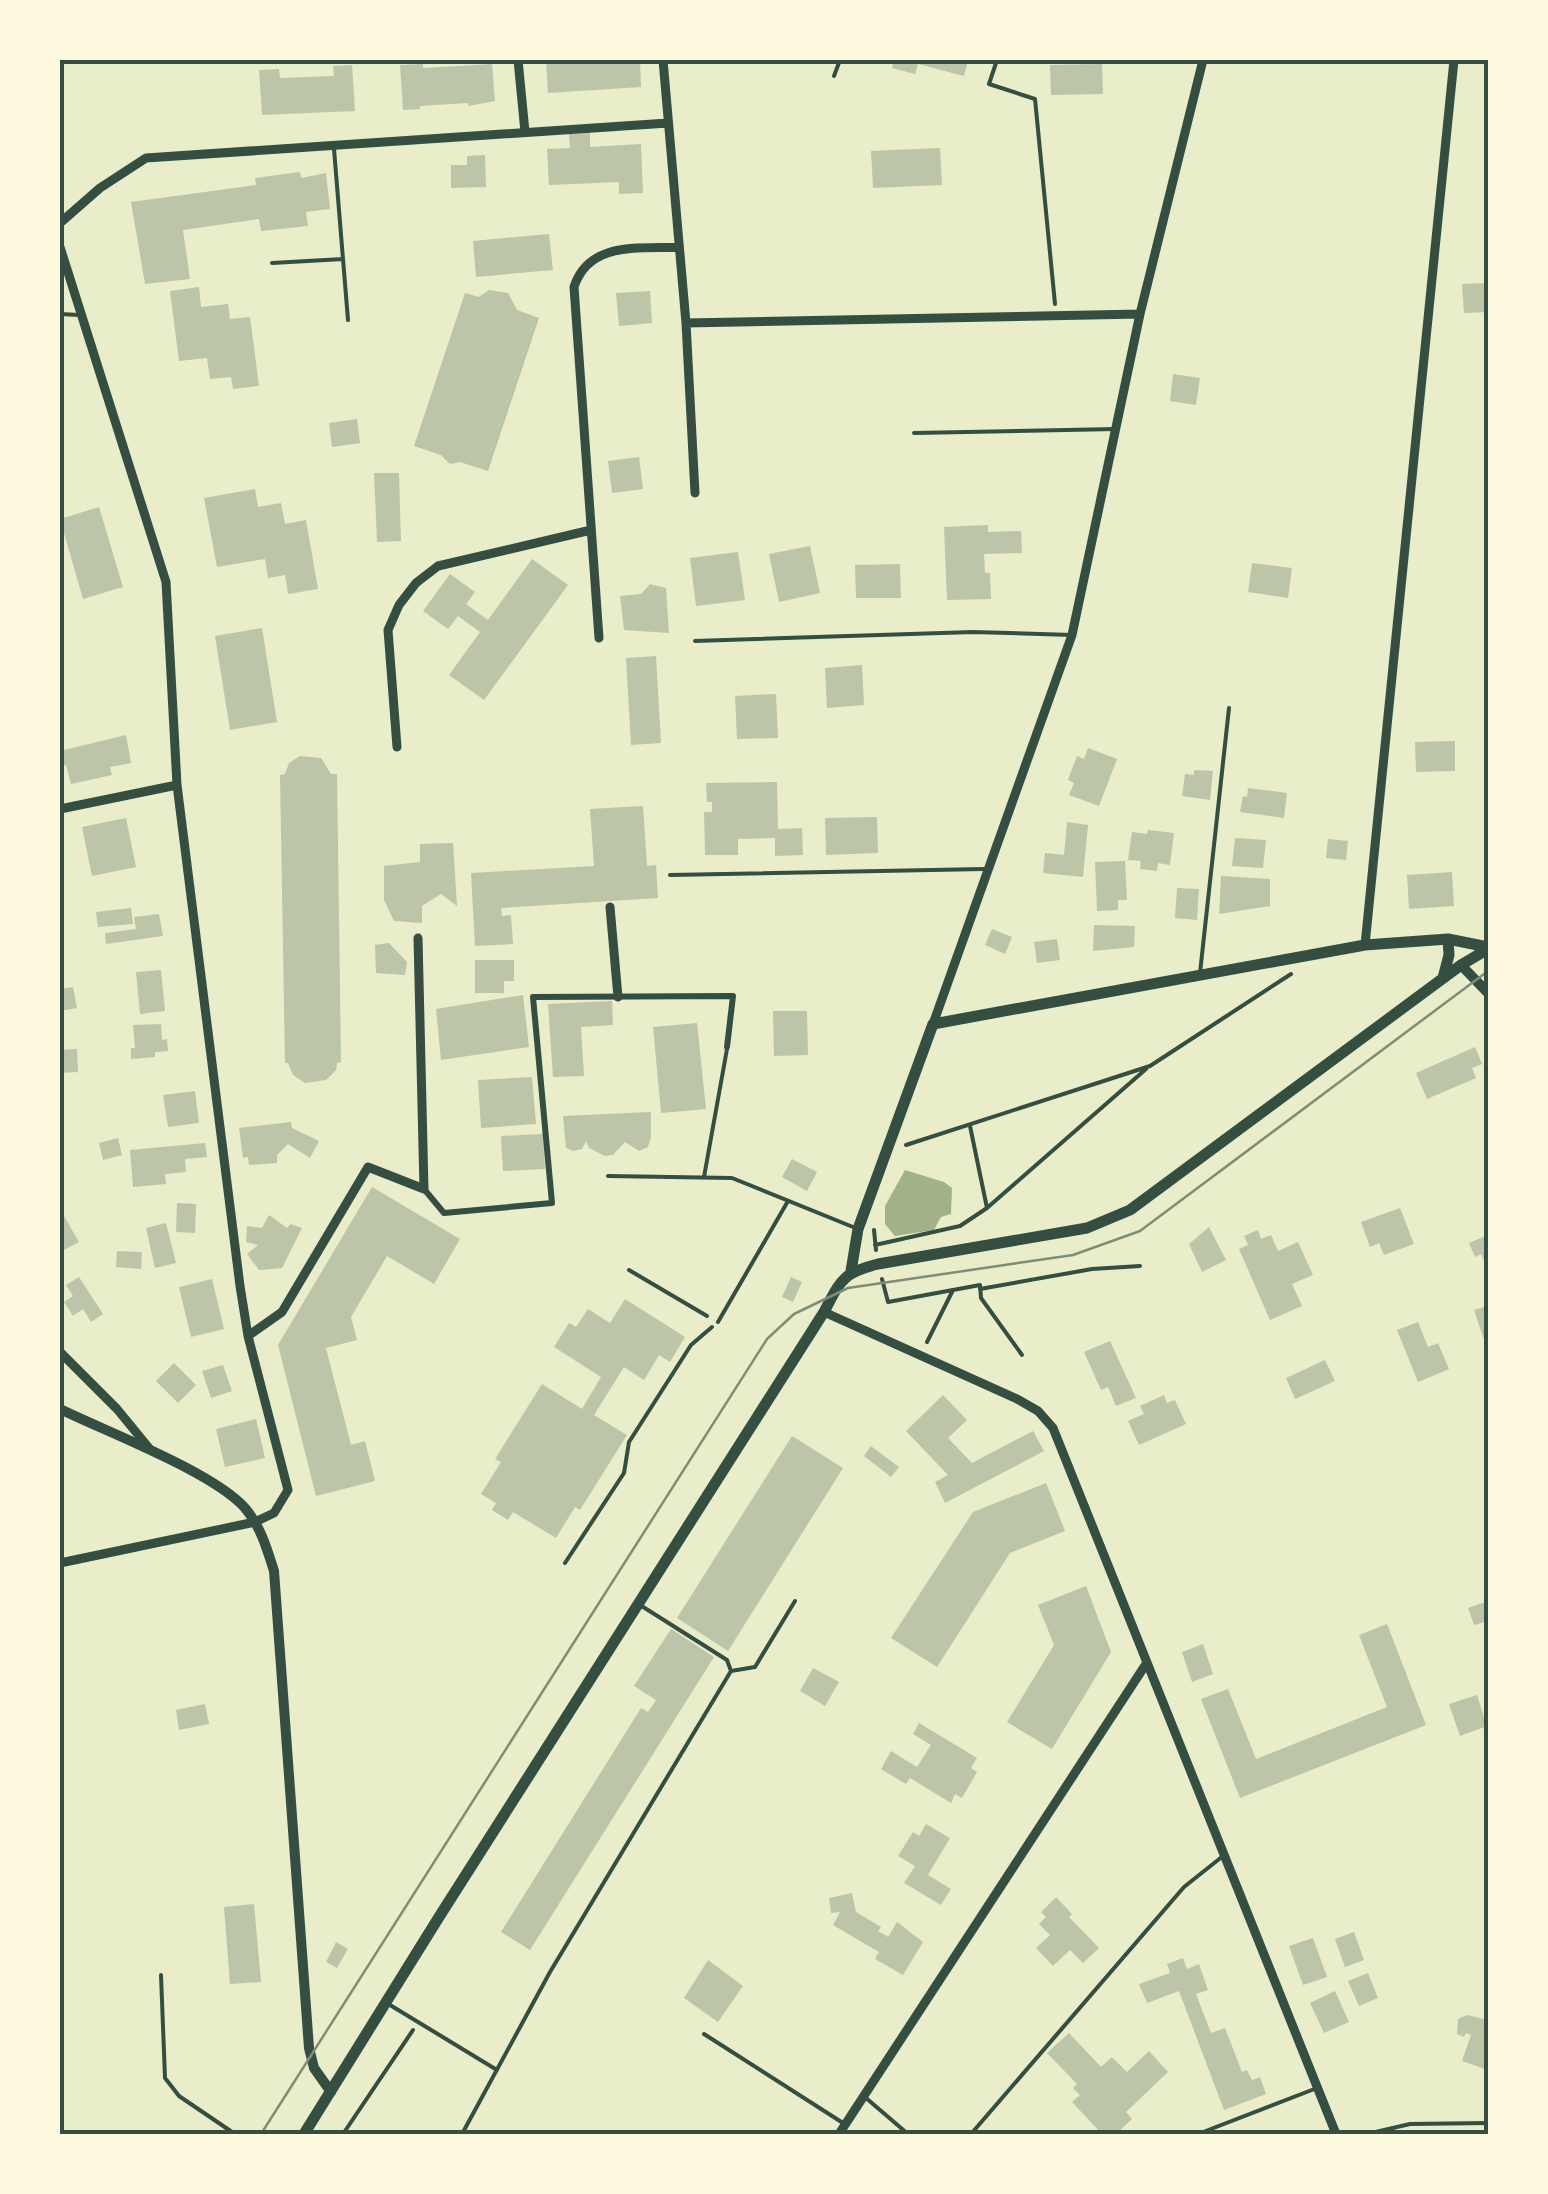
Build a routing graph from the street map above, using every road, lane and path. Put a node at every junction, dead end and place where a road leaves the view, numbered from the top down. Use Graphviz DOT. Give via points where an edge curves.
graph roads {
  1 [pos="518,60"];
  2 [pos="663,60"];
  3 [pos="840,60"];
  4 [pos="998,60"];
  5 [pos="1202,60"];
  6 [pos="1454,61"];
  7 [pos="1488,62"];
  8 [pos="834,76"];
  9 [pos="668,122"];
  10 [pos="524,132"];
  11 [pos="334,145"];
  12 [pos="60,223"];
  13 [pos="679,247"];
  14 [pos="60,248"];
  15 [pos="344,259"];
  16 [pos="272,263"];
  17 [pos="60,314"];
  18 [pos="1140,314"];
  19 [pos="84,316"];
  20 [pos="1056,316"];
  21 [pos="348,320"];
  22 [pos="686,323"];
  23 [pos="1116,429"];
  24 [pos="914,434"];
  25 [pos="695,493"];
  26 [pos="591,530"];
  27 [pos="1072,636"];
  28 [pos="599,638"];
  29 [pos="695,640"];
  30 [pos="1229,708"];
  31 [pos="396,746"];
  32 [pos="177,785"];
  33 [pos="60,809"];
  34 [pos="989,869"];
  35 [pos="670,875"];
  36 [pos="610,907"];
  37 [pos="418,938"];
  38 [pos="1448,939"];
  39 [pos="1365,945"];
  40 [pos="1488,948"];
  41 [pos="1461,965"];
  42 [pos="1294,972"];
  43 [pos="1200,973"];
  44 [pos="1443,978"];
  45 [pos="1488,994"];
  46 [pos="618,997"];
  47 [pos="932,1024"];
  48 [pos="727,1047"];
  49 [pos="1150,1066"];
  50 [pos="970,1126"];
  51 [pos="899,1146"];
  52 [pos="608,1176"];
  53 [pos="704,1177"];
  54 [pos="424,1190"];
  55 [pos="788,1201"];
  56 [pos="987,1208"];
  57 [pos="876,1216"];
  58 [pos="858,1229"];
  59 [pos="875,1245"];
  60 [pos="878,1264"];
  61 [pos="1140,1266"];
  62 [pos="629,1270"];
  63 [pos="850,1271"];
  64 [pos="980,1289"];
  65 [pos="953,1290"];
  66 [pos="824,1312"];
  67 [pos="718,1322"];
  68 [pos="248,1336"];
  69 [pos="60,1352"];
  70 [pos="1022,1355"];
  71 [pos="921,1356"];
  72 [pos="60,1409"];
  73 [pos="154,1454"];
  74 [pos="255,1522"];
  75 [pos="566,1563"];
  76 [pos="60,1564"];
  77 [pos="795,1601"];
  78 [pos="638,1604"];
  79 [pos="1146,1664"];
  80 [pos="731,1670"];
  81 [pos="1223,1856"];
  82 [pos="162,1975"];
  83 [pos="386,2002"];
  84 [pos="418,2022"];
  85 [pos="704,2034"];
  86 [pos="497,2070"];
  87 [pos="1317,2088"];
  88 [pos="331,2092"];
  89 [pos="864,2096"];
  90 [pos="1488,2123"];
  91 [pos="846,2124"];
  92 [pos="235,2134"];
  93 [pos="304,2134"];
  94 [pos="343,2134"];
  95 [pos="462,2134"];
  96 [pos="839,2134"];
  97 [pos="908,2134"];
  98 [pos="971,2134"];
  99 [pos="1198,2134"];
  100 [pos="1336,2134"];
  101 [pos="1367,2134"];
  1 -- 10 [label="street"];
  2 -- 9 [label="street"];
  3 -- 8 [label="path"];
  4 -- 20 [label="path" via="989,84 1035,99"];
  5 -- 18 [label="street"];
  6 -- 7 [label="lane"];
  6 -- 39 [label="street"];
  9 -- 10 [label="street"];
  9 -- 13 [label="street"];
  10 -- 11 [label="street"];
  11 -- 12 [label="street" via="146,158"];
  11 -- 15 [label="lane"];
  13 -- 22 [label="street"];
  13 -- 26 [label="street" via="608,251 578,274 574,286"];
  14 -- 19 [label="street"];
  15 -- 16 [label="lane"];
  15 -- 21 [label="lane"];
  17 -- 19 [label="lane"];
  18 -- 20 [label="street"];
  18 -- 23 [label="street"];
  19 -- 32 [label="street" via="166,582"];
  20 -- 22 [label="street"];
  22 -- 25 [label="street"];
  23 -- 24 [label="lane"];
  23 -- 27 [label="street"];
  26 -- 28 [label="street"];
  26 -- 31 [label="street" via="438,566 416,583 388,630"];
  27 -- 29 [label="lane" via="973,632"];
  27 -- 34 [label="street"];
  30 -- 43 [label="lane"];
  32 -- 33 [label="street"];
  32 -- 68 [label="street"];
  34 -- 35 [label="lane"];
  34 -- 47 [label="street"];
  36 -- 46 [label="street"];
  37 -- 54 [label="street"];
  38 -- 39 [label="main road"];
  38 -- 40 [label="main road"];
  38 -- 44 [label="main road"];
  39 -- 43 [label="main road"];
  40 -- 41 [label="main road"];
  41 -- 44 [label="main road"];
  41 -- 45 [label="street"];
  42 -- 49 [label="path"];
  43 -- 47 [label="main road"];
  44 -- 60 [label="main road" via="1130,1210 1087,1228"];
  46 -- 48 [label="street" via="733,996"];
  46 -- 54 [label="street" via="532,998 552,1203 444,1214"];
  47 -- 58 [label="main road"];
  48 -- 53 [label="lane"];
  49 -- 50 [label="path"];
  49 -- 56 [label="path"];
  50 -- 51 [label="path"];
  50 -- 56 [label="path"];
  52 -- 53 [label="lane"];
  53 -- 55 [label="lane" via="732,1178"];
  54 -- 68 [label="street" via="368,1168 282,1312"];
  55 -- 58 [label="lane"];
  55 -- 67 [label="lane"];
  56 -- 59 [label="path" via="960,1226"];
  57 -- 59 [label="path"];
  58 -- 63 [label="main road"];
  59 -- 60 [label="path"];
  60 -- 63 [label="main road"];
  60 -- 65 [label="path" via="888,1302"];
  61 -- 64 [label="path"];
  62 -- 67 [label="path"];
  63 -- 66 [label="main road"];
  64 -- 65 [label="path"];
  64 -- 70 [label="path"];
  65 -- 71 [label="path"];
  66 -- 71 [label="street"];
  66 -- 78 [label="main road"];
  67 -- 75 [label="path" via="691,1345 629,1442 624,1473"];
  68 -- 74 [label="street" via="288,1490 274,1513"];
  69 -- 73 [label="street"];
  71 -- 79 [label="street" via="1017,1399 1053,1428"];
  72 -- 73 [label="street"];
  73 -- 74 [label="street" via="227,1492"];
  74 -- 76 [label="street"];
  74 -- 88 [label="street" via="274,1572 309,2048"];
  77 -- 80 [label="lane" via="756,1667"];
  78 -- 80 [label="lane" via="727,1660"];
  78 -- 83 [label="main road"];
  79 -- 81 [label="street"];
  79 -- 89 [label="street"];
  80 -- 86 [label="lane"];
  81 -- 87 [label="street"];
  81 -- 98 [label="lane" via="1184,1887"];
  82 -- 92 [label="lane" via="165,2078 178,2096"];
  83 -- 84 [label="lane"];
  83 -- 88 [label="main road"];
  84 -- 86 [label="lane"];
  84 -- 94 [label="path"];
  85 -- 91 [label="lane"];
  86 -- 95 [label="lane"];
  87 -- 99 [label="lane"];
  87 -- 100 [label="street"];
  88 -- 93 [label="main road"];
  89 -- 91 [label="street"];
  89 -- 97 [label="lane"];
  90 -- 101 [label="lane" via="1410,2124"];
  91 -- 96 [label="street"];
}
